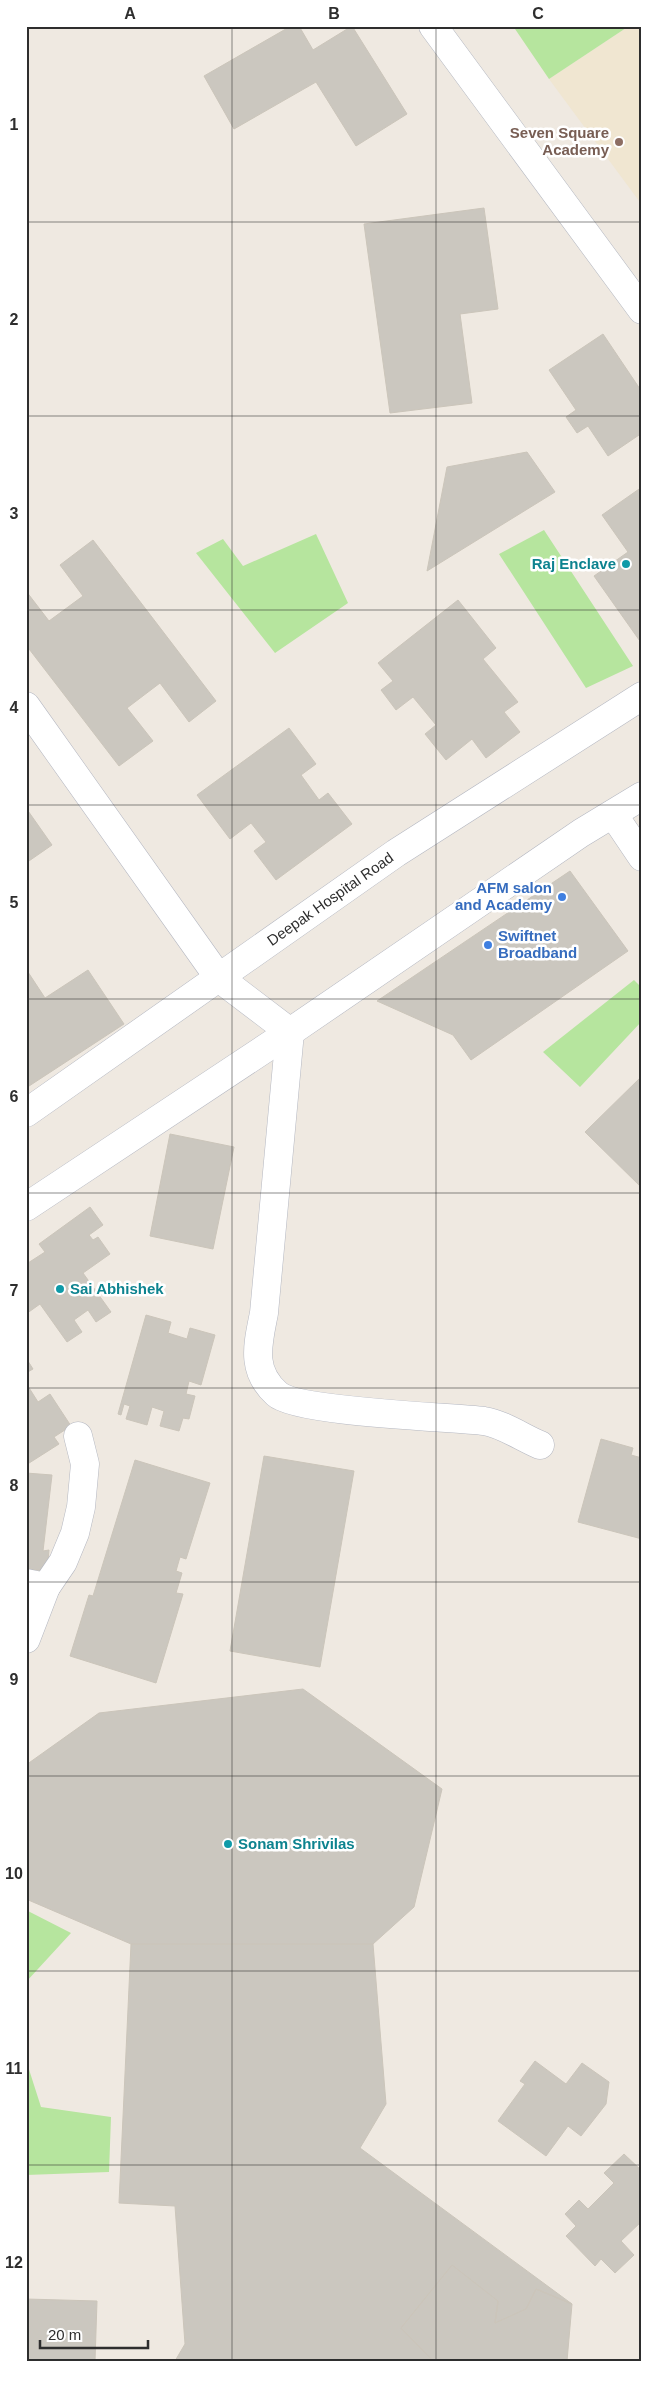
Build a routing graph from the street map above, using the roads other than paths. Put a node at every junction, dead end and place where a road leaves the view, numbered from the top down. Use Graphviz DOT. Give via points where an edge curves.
graph roads {
  1 [pos="433,26"];
  2 [pos="642,310"];
  3 [pos="642,696"];
  4 [pos="26,706"];
  5 [pos="642,796"];
  6 [pos="613,814"];
  7 [pos="642,857"];
  8 [pos="219,978"];
  9 [pos="290,1032"];
  10 [pos="26,1113"];
  11 [pos="26,1208"];
  12 [pos="78,1436"];
  13 [pos="540,1445"];
  14 [pos="36,1585"];
  15 [pos="26,1639"];
  1 -- 2 [label="street"];
  3 -- 8 [label="street, Deepak Hospital Road" via="396,853"];
  4 -- 8 [label="street"];
  5 -- 6 [label="street"];
  6 -- 7 [label="street"];
  6 -- 9 [label="street"];
  8 -- 9 [label="street"];
  8 -- 10 [label="street, Deepak Hospital Road"];
  9 -- 11 [label="street"];
  9 -- 13 [label="street" via="264,1313 256,1352 264,1377 278,1396 312,1405 487,1422"];
  12 -- 14 [label="street" via="85,1464 75,1533 63,1562"];
  14 -- 15 [label="street"];
}
